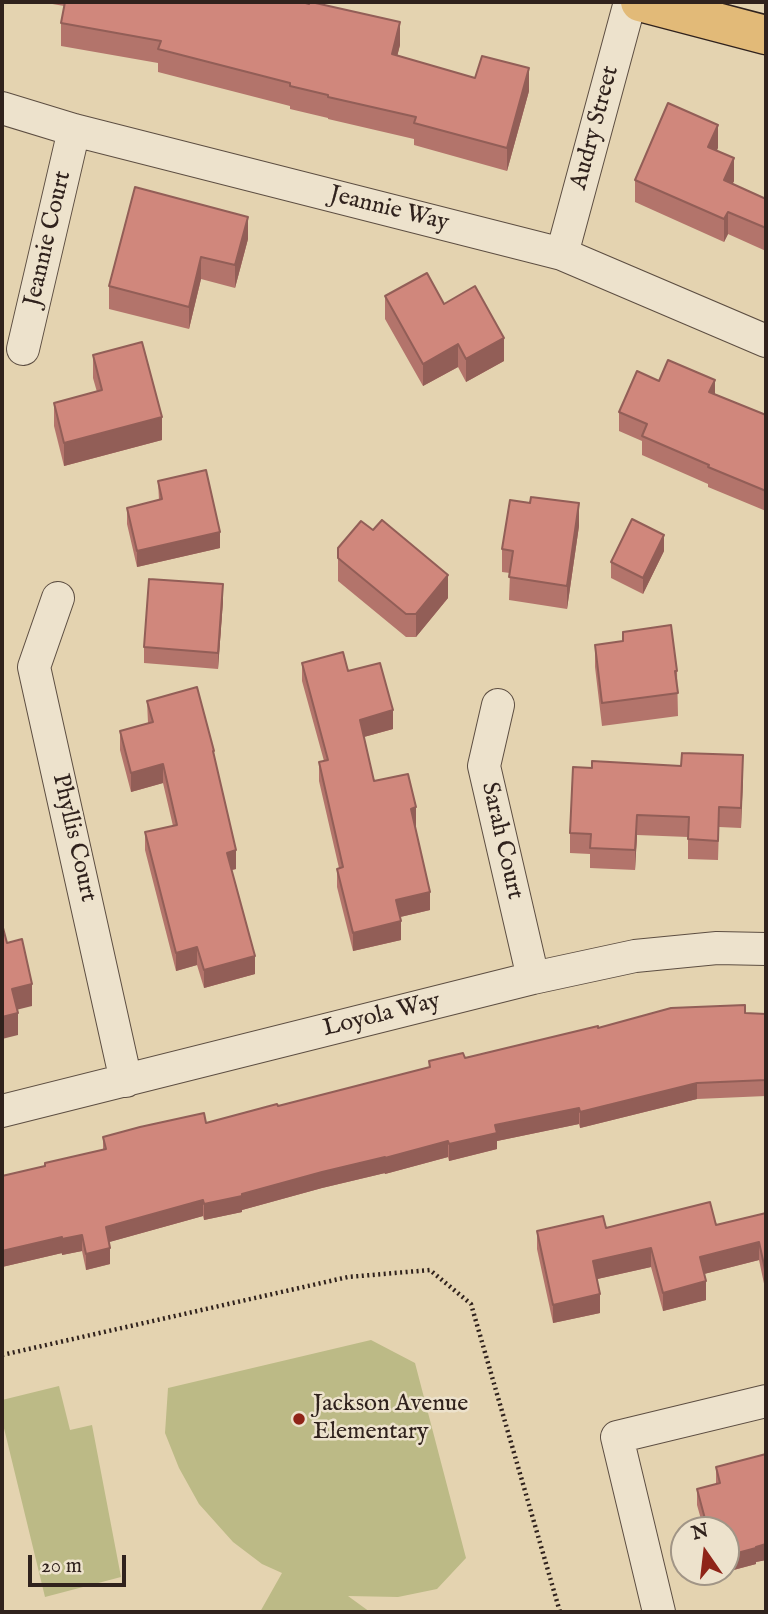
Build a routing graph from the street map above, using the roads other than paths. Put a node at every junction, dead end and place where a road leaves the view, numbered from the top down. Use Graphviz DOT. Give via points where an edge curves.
graph roads {
  1 [pos="630,2"];
  2 [pos="640,2"];
  3 [pos="766,35"];
  4 [pos="2,108"];
  5 [pos="74,130"];
  6 [pos="562,254"];
  7 [pos="766,341"];
  8 [pos="23,349"];
  9 [pos="58,598"];
  10 [pos="498,705"];
  11 [pos="766,950"];
  12 [pos="533,978"];
  13 [pos="126,1081"];
  14 [pos="2,1111"];
  15 [pos="766,1401"];
  16 [pos="659,1612"];
  1 -- 6 [label="street, Audry Street"];
  2 -- 3 [label="main road"];
  4 -- 5 [label="street, Jeannie Way"];
  5 -- 6 [label="street, Jeannie Way"];
  5 -- 8 [label="street, Jeannie Court"];
  6 -- 7 [label="street, Jeannie Way"];
  9 -- 13 [label="street, Phyllis Court" via="34,667"];
  10 -- 12 [label="street, Sarah Court" via="484,766"];
  11 -- 12 [label="street, Loyola Way" via="717,948 635,956"];
  12 -- 13 [label="street, Loyola Way"];
  13 -- 14 [label="street, Loyola Way"];
  15 -- 16 [label="street" via="617,1437"];
}
